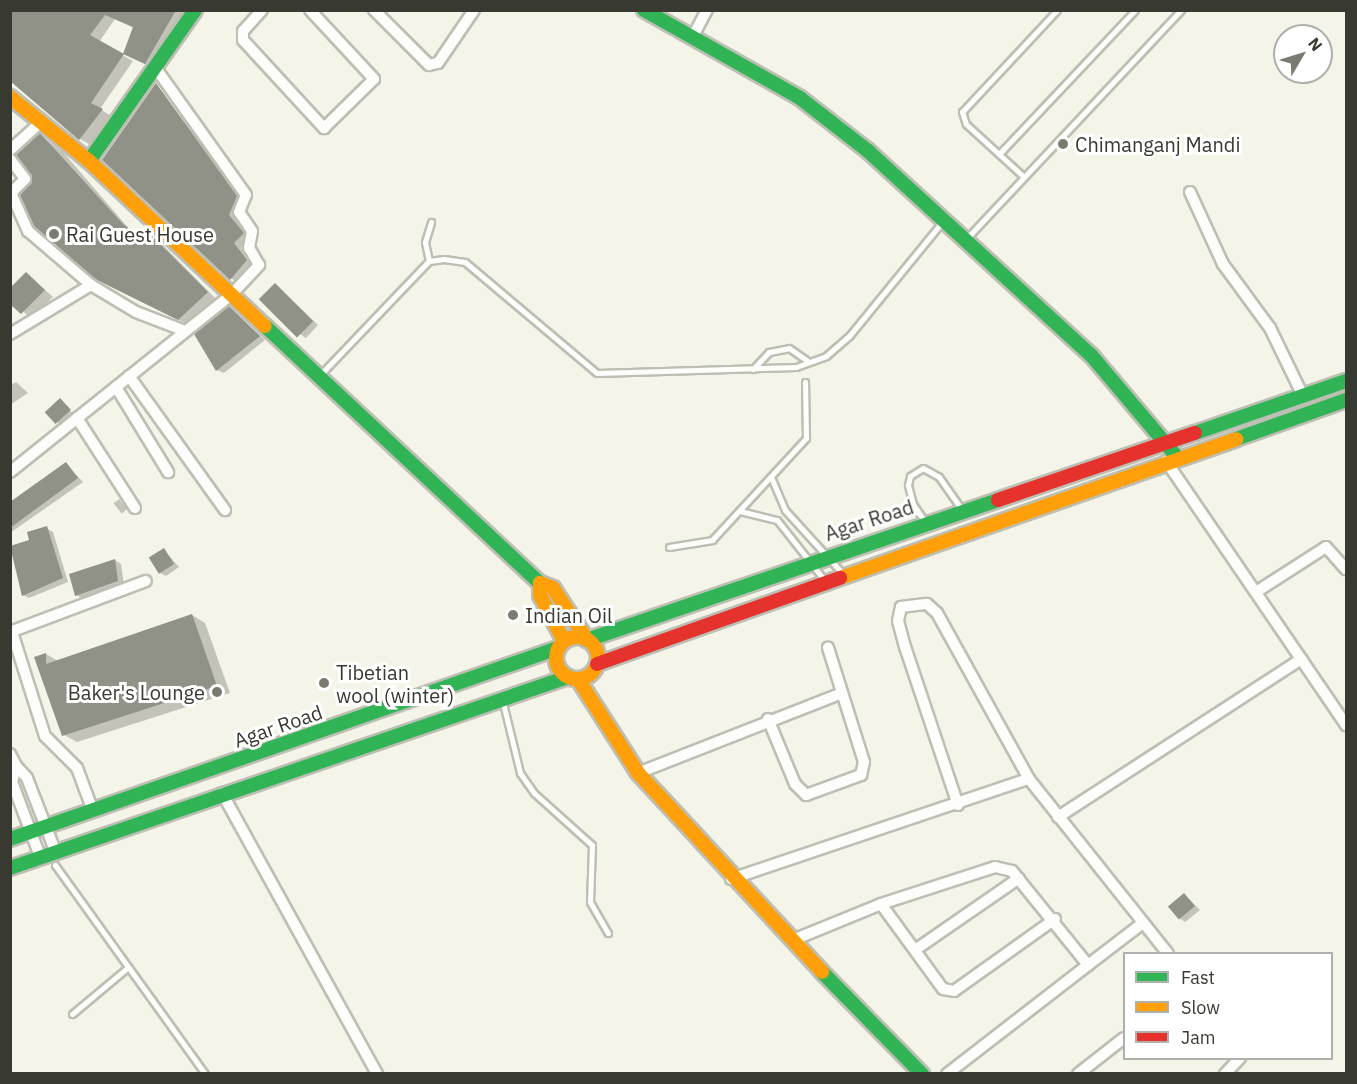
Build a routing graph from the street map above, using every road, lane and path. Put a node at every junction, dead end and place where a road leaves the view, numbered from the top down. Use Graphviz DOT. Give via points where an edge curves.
graph roads {
  1 [pos="195,10"];
  2 [pos="262,10"];
  3 [pos="310,10"];
  4 [pos="374,10"];
  5 [pos="474,10"];
  6 [pos="644,10"];
  7 [pos="707,10"];
  8 [pos="1057,10"];
  9 [pos="1135,10"];
  10 [pos="1181,10"];
  11 [pos="692,38"];
  12 [pos="155,67"];
  13 [pos="10,97"];
  14 [pos="41,122"];
  15 [pos="10,150"];
  16 [pos="999,154"];
  17 [pos="10,159"];
  18 [pos="89,162"];
  19 [pos="1024,177"];
  20 [pos="1191,192"];
  21 [pos="945,218"];
  22 [pos="431,222"];
  23 [pos="967,238"];
  24 [pos="429,261"];
  25 [pos="91,285"];
  26 [pos="232,294"];
  27 [pos="13,328"];
  28 [pos="185,331"];
  29 [pos="808,362"];
  30 [pos="753,369"];
  31 [pos="129,376"];
  32 [pos="318,377"];
  33 [pos="1347,381"];
  34 [pos="805,382"];
  35 [pos="116,387"];
  36 [pos="1303,396"];
  37 [pos="1347,400"];
  38 [pos="77,418"];
  39 [pos="1161,445"];
  40 [pos="1171,459"];
  41 [pos="10,472"];
  42 [pos="168,472"];
  43 [pos="771,477"];
  44 [pos="1029,487"];
  45 [pos="1036,506"];
  46 [pos="135,508"];
  47 [pos="225,510"];
  48 [pos="785,510"];
  49 [pos="961,510"];
  50 [pos="740,511"];
  51 [pos="777,520"];
  52 [pos="925,522"];
  53 [pos="669,547"];
  54 [pos="828,554"];
  55 [pos="810,560"];
  56 [pos="1347,569"];
  57 [pos="844,575"];
  58 [pos="146,581"];
  59 [pos="825,582"];
  60 [pos="540,583"];
  61 [pos="1256,592"];
  62 [pos="11,632"];
  63 [pos="587,640"];
  64 [pos="561,645"];
  65 [pos="828,648"];
  66 [pos="1301,659"];
  67 [pos="597,664"];
  68 [pos="573,678"];
  69 [pos="842,693"];
  70 [pos="502,698"];
  71 [pos="768,719"];
  72 [pos="1347,725"];
  73 [pos="10,754"];
  74 [pos="16,766"];
  75 [pos="638,772"];
  76 [pos="1029,779"];
  77 [pos="222,793"];
  78 [pos="958,805"];
  79 [pos="93,812"];
  80 [pos="1058,817"];
  81 [pos="46,827"];
  82 [pos="29,833"];
  83 [pos="10,839"];
  84 [pos="41,859"];
  85 [pos="55,859"];
  86 [pos="10,868"];
  87 [pos="1019,878"];
  88 [pos="731,879"];
  89 [pos="881,904"];
  90 [pos="1055,919"];
  91 [pos="1143,923"];
  92 [pos="608,933"];
  93 [pos="793,940"];
  94 [pos="915,950"];
  95 [pos="1166,952"];
  96 [pos="1088,965"];
  97 [pos="127,968"];
  98 [pos="72,1014"];
  99 [pos="1123,1040"];
  100 [pos="1239,1060"];
  101 [pos="206,1074"];
  102 [pos="377,1074"];
  103 [pos="922,1074"];
  104 [pos="947,1074"];
  105 [pos="1078,1074"];
  106 [pos="1225,1074"];
  1 -- 12 [label="main road"];
  2 -- 3 [label="street" via="243,31 243,40 324,128 374,79"];
  4 -- 5 [label="street" via="429,64 438,63"];
  6 -- 11 [label="main road"];
  7 -- 11 [label="street"];
  8 -- 16 [label="lane" via="962,112 966,124"];
  9 -- 16 [label="lane"];
  10 -- 19 [label="lane"];
  11 -- 21 [label="main road" via="800,98"];
  12 -- 18 [label="main road"];
  12 -- 26 [label="street" via="247,197 239,212 252,231 249,248 259,265"];
  13 -- 14 [label="main road"];
  14 -- 15 [label="street"];
  14 -- 18 [label="main road"];
  16 -- 19 [label="lane"];
  17 -- 25 [label="street" via="25,179 11,193 28,231"];
  18 -- 26 [label="main road"];
  19 -- 23 [label="lane"];
  20 -- 36 [label="street" via="1223,264 1270,328"];
  21 -- 23 [label="main road"];
  21 -- 29 [label="lane" via="850,335 826,356"];
  22 -- 24 [label="lane" via="425,242"];
  23 -- 39 [label="main road" via="1091,355"];
  24 -- 30 [label="lane" via="465,262 597,373"];
  24 -- 32 [label="lane"];
  25 -- 27 [label="street"];
  25 -- 28 [label="street" via="136,312"];
  26 -- 28 [label="street"];
  26 -- 32 [label="main road"];
  28 -- 31 [label="street"];
  29 -- 30 [label="lane"];
  29 -- 30 [label="lane" via="789,348 769,352"];
  31 -- 35 [label="street"];
  31 -- 47 [label="street"];
  32 -- 60 [label="main road"];
  33 -- 36 [label="main road, Agar Road"];
  34 -- 43 [label="lane" via="808,433"];
  35 -- 38 [label="street"];
  35 -- 42 [label="street"];
  36 -- 39 [label="main road, Agar Road"];
  37 -- 40 [label="main road"];
  38 -- 41 [label="street"];
  38 -- 46 [label="street"];
  39 -- 40 [label="main road"];
  39 -- 44 [label="main road, Agar Road"];
  40 -- 45 [label="main road"];
  40 -- 61 [label="street"];
  43 -- 48 [label="lane"];
  43 -- 50 [label="lane"];
  44 -- 45 [label="main road"];
  44 -- 49 [label="main road, Agar Road"];
  45 -- 57 [label="main road"];
  48 -- 51 [label="lane"];
  48 -- 54 [label="lane"];
  49 -- 52 [label="main road, Agar Road"];
  49 -- 52 [label="lane" via="939,477 923,468 910,476 908,485 913,504"];
  50 -- 51 [label="lane"];
  50 -- 53 [label="lane" via="712,540"];
  51 -- 55 [label="lane"];
  52 -- 54 [label="main road, Agar Road"];
  54 -- 55 [label="main road, Agar Road"];
  54 -- 57 [label="lane"];
  55 -- 59 [label="lane"];
  55 -- 63 [label="main road, Agar Road"];
  56 -- 61 [label="street" via="1326,547"];
  57 -- 59 [label="main road"];
  58 -- 62 [label="street"];
  59 -- 67 [label="main road"];
  60 -- 63 [label="main road" via="553,588"];
  60 -- 64 [label="main road" via="540,595"];
  61 -- 66 [label="street"];
  62 -- 79 [label="street" via="45,736 77,768"];
  63 -- 64 [label="main road, Agar Road"];
  63 -- 67 [label="main road" via="597,650"];
  64 -- 68 [label="main road" via="558,668"];
  64 -- 79 [label="main road, Agar Road"];
  65 -- 69 [label="street"];
  66 -- 72 [label="street"];
  66 -- 80 [label="street"];
  67 -- 68 [label="main road"];
  68 -- 70 [label="main road"];
  68 -- 75 [label="main road"];
  69 -- 71 [label="street"];
  69 -- 71 [label="street" via="865,770 810,796 795,784"];
  70 -- 77 [label="main road"];
  70 -- 92 [label="lane" via="520,773 534,793 592,845 590,902"];
  71 -- 75 [label="street"];
  73 -- 74 [label="street"];
  74 -- 81 [label="street" via="27,778"];
  74 -- 82 [label="street" via="12,782"];
  75 -- 88 [label="main road"];
  76 -- 78 [label="street"];
  76 -- 78 [label="street" via="932,606 901,607 898,621 905,647"];
  76 -- 80 [label="street"];
  77 -- 85 [label="main road"];
  77 -- 102 [label="street"];
  78 -- 88 [label="street"];
  79 -- 81 [label="main road, Agar Road"];
  80 -- 91 [label="street"];
  81 -- 82 [label="main road, Agar Road"];
  81 -- 85 [label="street"];
  82 -- 83 [label="main road, Agar Road"];
  82 -- 84 [label="street"];
  84 -- 85 [label="main road"];
  84 -- 86 [label="main road"];
  85 -- 97 [label="lane"];
  87 -- 89 [label="street" via="995,867"];
  87 -- 90 [label="street"];
  87 -- 94 [label="street"];
  88 -- 93 [label="main road"];
  89 -- 93 [label="street"];
  89 -- 94 [label="street"];
  90 -- 94 [label="street" via="954,991 943,989"];
  90 -- 96 [label="street"];
  91 -- 95 [label="street"];
  91 -- 96 [label="street"];
  93 -- 103 [label="main road"];
  96 -- 104 [label="street"];
  97 -- 98 [label="lane"];
  97 -- 101 [label="lane"];
  99 -- 105 [label="street"];
  100 -- 106 [label="street"];
}
